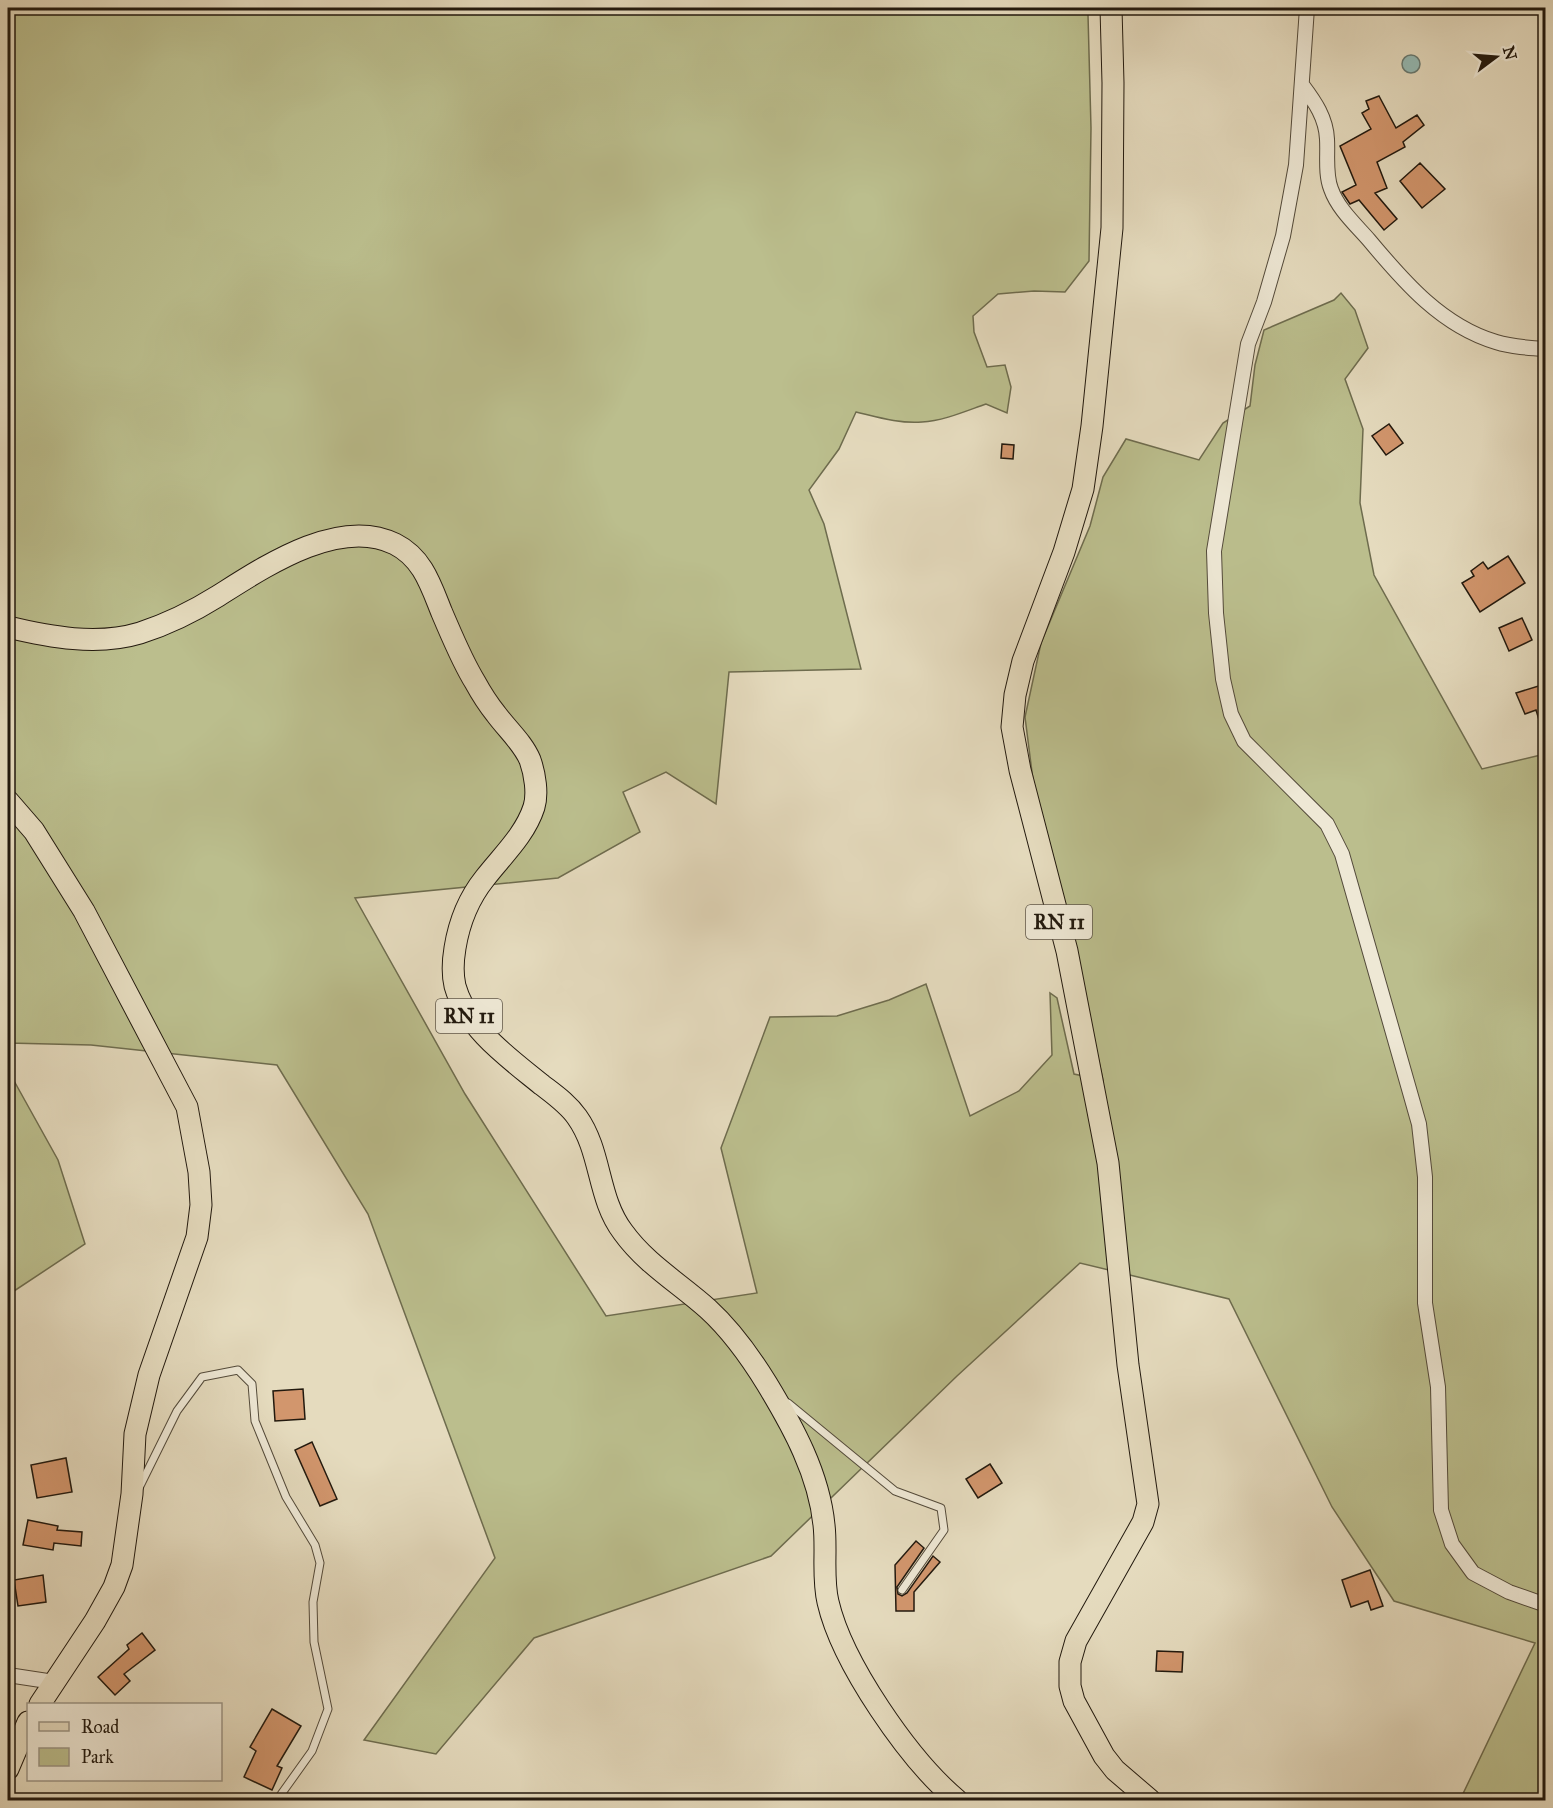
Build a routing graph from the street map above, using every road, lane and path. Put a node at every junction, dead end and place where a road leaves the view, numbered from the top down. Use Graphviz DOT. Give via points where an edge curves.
graph roads {
  1 [pos="1111,8"];
  2 [pos="1307,8"];
  3 [pos="1303,86"];
  4 [pos="1545,349"];
  5 [pos="8,627"];
  6 [pos="8,801"];
  7 [pos="768,1386"];
  8 [pos="130,1510"];
  9 [pos="902,1590"];
  10 [pos="1545,1605"];
  11 [pos="9,1676"];
  12 [pos="54,1682"];
  13 [pos="41,1703"];
  14 [pos="27,1724"];
  15 [pos="8,1769"];
  16 [pos="277,1800"];
  17 [pos="957,1800"];
  18 [pos="1150,1800"];
  1 -- 18 [label="main road, RN 11" via="1112,228 1092,426 1083,489 1023,661 1012,727 1067,951 1108,1163 1128,1365 1148,1504 1143,1522 1076,1641 1070,1662 1070,1686 1104,1756"];
  2 -- 3 [label="street"];
  3 -- 4 [label="street" via="1324,122 1331,188 1340,206 1405,284 1476,336"];
  3 -- 10 [label="street" via="1284,236 1248,344 1214,551 1223,679 1231,714 1244,741 1327,824 1342,854 1419,1124 1425,1177 1425,1303 1438,1388 1441,1510 1452,1544 1473,1573"];
  5 -- 7 [label="main road, RN 11" via="80,640 136,634 182,616 246,577 305,548 350,535 394,543 415,559 431,581 473,680 529,757 535,782 536,803 527,824 483,881 457,932 452,961 454,984 472,1021 490,1041 579,1119 590,1140 604,1197 618,1227 648,1262 712,1312"];
  6 -- 8 [label="main road" via="34,831 84,911 187,1107 193,1137 201,1205 197,1237 149,1376 135,1434"];
  7 -- 9 [label="lane" via="895,1491 941,1508 944,1530"];
  7 -- 17 [label="main road, RN 11" via="813,1472 823,1508 826,1597 850,1662 909,1749"];
  8 -- 12 [label="main road" via="123,1565 114,1587"];
  8 -- 16 [label="lane" via="177,1411 202,1377 238,1370 252,1384 255,1421 286,1497 315,1545 320,1563 313,1602 314,1642 328,1709 312,1751"];
  11 -- 12 [label="street"];
  12 -- 13 [label="main road"];
  14 -- 15 [label="main road"];
}
